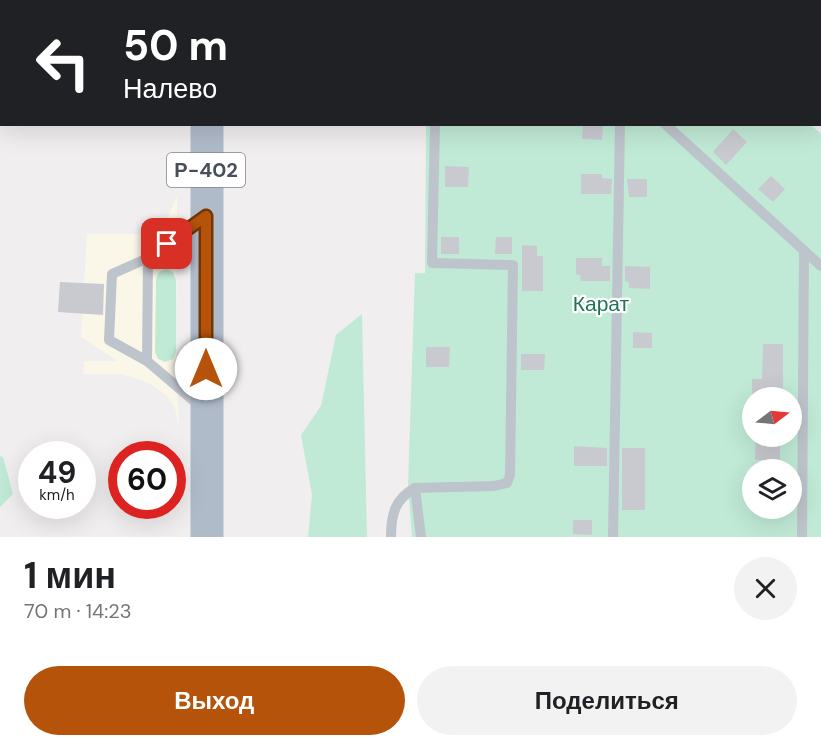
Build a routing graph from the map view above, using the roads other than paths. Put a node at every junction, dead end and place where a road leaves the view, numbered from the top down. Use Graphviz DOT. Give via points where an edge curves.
graph roads {
  1 [pos="207,126"];
  2 [pos="435,126"];
  3 [pos="620,126"];
  4 [pos="667,126"];
  5 [pos="206,216"];
  6 [pos="804,251"];
  7 [pos="148,258"];
  8 [pos="821,266"];
  9 [pos="147,361"];
  10 [pos="206,412"];
  11 [pos="415,488"];
  12 [pos="207,537"];
  13 [pos="391,537"];
  14 [pos="422,537"];
  15 [pos="613,537"];
  16 [pos="802,537"];
  1 -- 5 [label="main road, Р-402"];
  2 -- 11 [label="lane" via="432,263 513,265 510,475 507,483 494,486"];
  3 -- 15 [label="lane"];
  4 -- 6 [label="lane"];
  5 -- 7 [label="lane"];
  5 -- 10 [label="main road, Р-402"];
  6 -- 8 [label="lane"];
  6 -- 16 [label="lane"];
  7 -- 9 [label="lane"];
  7 -- 9 [label="lane" via="112,274 109,340"];
  9 -- 10 [label="lane"];
  10 -- 12 [label="main road, Р-402"];
  11 -- 13 [label="lane" via="401,496 395,508"];
  11 -- 14 [label="lane"];
}
